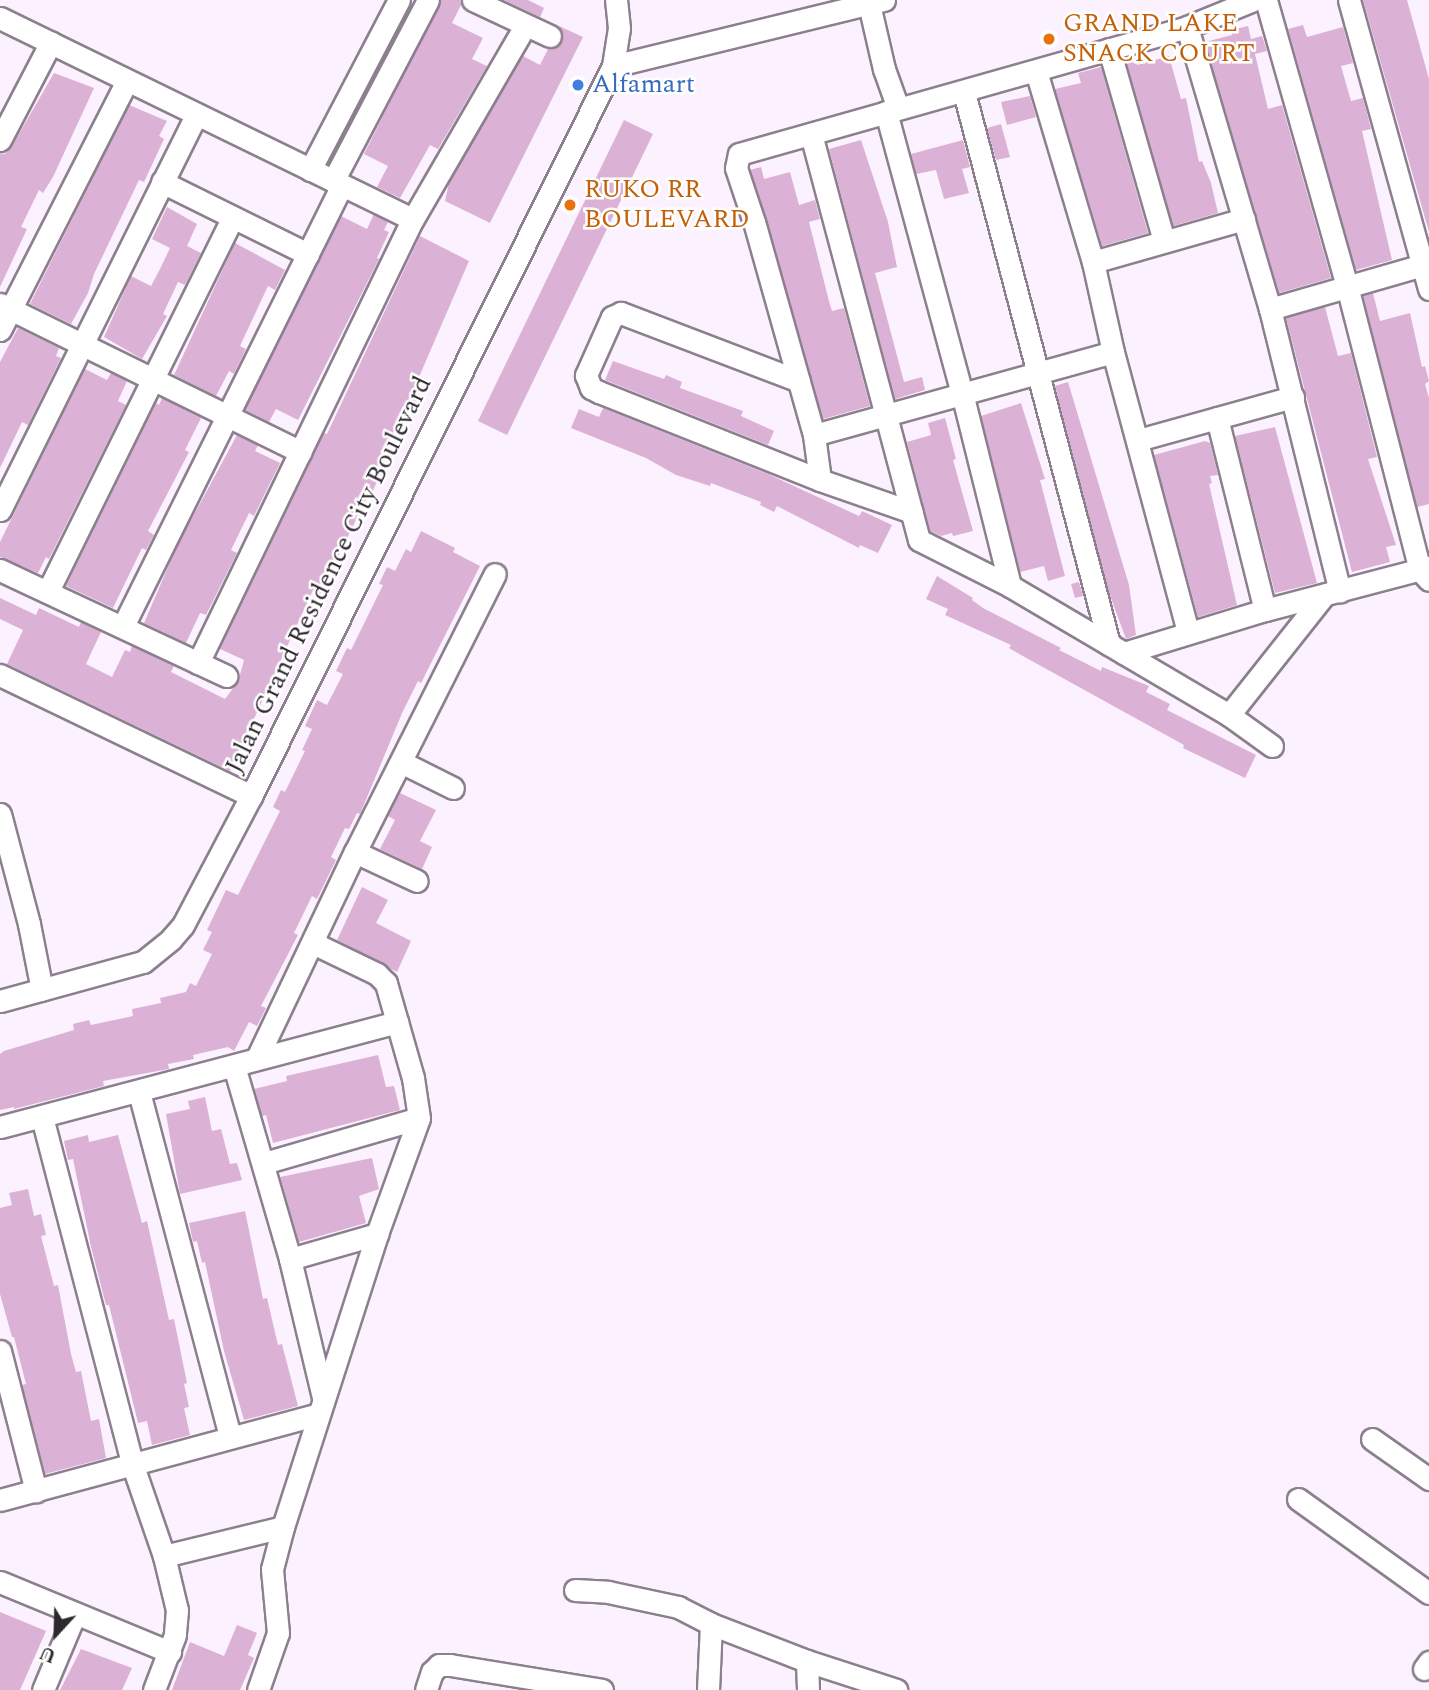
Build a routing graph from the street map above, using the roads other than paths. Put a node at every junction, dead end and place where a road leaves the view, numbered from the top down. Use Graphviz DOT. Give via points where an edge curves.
graph roads {
  1 [pos="399,0"];
  2 [pos="428,0"];
  3 [pos="473,0"];
  4 [pos="616,0"];
  5 [pos="1253,0"];
  6 [pos="1266,0"];
  7 [pos="1349,0"];
  8 [pos="877,2"];
  9 [pos="0,18"];
  10 [pos="525,26"];
  11 [pos="1187,27"];
  12 [pos="550,36"];
  13 [pos="51,41"];
  14 [pos="1109,49"];
  15 [pos="613,65"];
  16 [pos="1035,71"];
  17 [pos="127,80"];
  18 [pos="964,92"];
  19 [pos="892,110"];
  20 [pos="197,114"];
  21 [pos="811,134"];
  22 [pos="0,140"];
  23 [pos="310,170"];
  24 [pos="162,182"];
  25 [pos="337,183"];
  26 [pos="233,217"];
  27 [pos="413,219"];
  28 [pos="1244,219"];
  29 [pos="1164,241"];
  30 [pos="308,254"];
  31 [pos="1093,262"];
  32 [pos="1426,264"];
  33 [pos="1347,286"];
  34 [pos="1429,289"];
  35 [pos="5,306"];
  36 [pos="1270,309"];
  37 [pos="0,330"];
  38 [pos="83,345"];
  39 [pos="1113,352"];
  40 [pos="1038,371"];
  41 [pos="153,380"];
  42 [pos="799,381"];
  43 [pos="962,393"];
  44 [pos="1293,397"];
  45 [pos="888,414"];
  46 [pos="226,416"];
  47 [pos="1217,418"];
  48 [pos="814,435"];
  49 [pos="1138,440"];
  50 [pos="301,452"];
  51 [pos="820,481"];
  52 [pos="0,510"];
  53 [pos="912,512"];
  54 [pos="0,570"];
  55 [pos="1426,572"];
  56 [pos="495,574"];
  57 [pos="1010,586"];
  58 [pos="48,591"];
  59 [pos="1332,593"];
  60 [pos="1265,610"];
  61 [pos="123,626"];
  62 [pos="1188,632"];
  63 [pos="1116,649"];
  64 [pos="198,663"];
  65 [pos="0,675"];
  66 [pos="226,676"];
  67 [pos="1229,715"];
  68 [pos="1272,746"];
  69 [pos="401,762"];
  70 [pos="453,788"];
  71 [pos="251,796"];
  72 [pos="0,814"];
  73 [pos="355,852"];
  74 [pos="417,881"];
  75 [pos="313,943"];
  76 [pos="42,990"];
  77 [pos="0,1001"];
  78 [pos="397,1022"];
  79 [pos="257,1058"];
  80 [pos="234,1066"];
  81 [pos="139,1092"];
  82 [pos="42,1117"];
  83 [pos="419,1118"];
  84 [pos="0,1127"];
  85 [pos="264,1163"];
  86 [pos="377,1234"];
  87 [pos="290,1259"];
  88 [pos="0,1351"];
  89 [pos="321,1407"];
  90 [pos="230,1436"];
  91 [pos="1372,1439"];
  92 [pos="133,1466"];
  93 [pos="1429,1479"];
  94 [pos="36,1491"];
  95 [pos="1298,1499"];
  96 [pos="0,1500"];
  97 [pos="283,1527"];
  98 [pos="164,1556"];
  99 [pos="0,1581"];
  100 [pos="575,1590"];
  101 [pos="1429,1593"];
  102 [pos="75,1614"];
  103 [pos="711,1624"];
  104 [pos="170,1652"];
  105 [pos="807,1661"];
  106 [pos="43,1690"];
  107 [pos="154,1690"];
  108 [pos="258,1690"];
  109 [pos="426,1690"];
  110 [pos="602,1690"];
  111 [pos="708,1690"];
  112 [pos="808,1690"];
  113 [pos="896,1690"];
  1 -- 23 [label="street"];
  2 -- 25 [label="street"];
  3 -- 10 [label="street"];
  4 -- 15 [label="street, Jalan Grand Residence City Boulevard" via="619,28"];
  5 -- 11 [label="street"];
  6 -- 33 [label="street"];
  7 -- 32 [label="street"];
  8 -- 15 [label="street"];
  8 -- 19 [label="street"];
  9 -- 13 [label="street"];
  10 -- 12 [label="street"];
  10 -- 27 [label="street"];
  11 -- 14 [label="street"];
  11 -- 28 [label="street"];
  13 -- 17 [label="street"];
  13 -- 22 [label="street"];
  14 -- 16 [label="street"];
  14 -- 29 [label="street"];
  15 -- 71 [label="street, Jalan Grand Residence City Boulevard"];
  16 -- 18 [label="street"];
  16 -- 31 [label="street"];
  17 -- 20 [label="street"];
  17 -- 35 [label="street"];
  18 -- 19 [label="street"];
  18 -- 40 [label="street"];
  19 -- 21 [label="street"];
  19 -- 43 [label="street"];
  20 -- 23 [label="street"];
  20 -- 24 [label="street"];
  21 -- 42 [label="street" via="744,152 735,162"];
  21 -- 45 [label="street"];
  23 -- 25 [label="street"];
  24 -- 26 [label="street"];
  24 -- 38 [label="street"];
  25 -- 27 [label="street"];
  25 -- 30 [label="street"];
  26 -- 30 [label="street"];
  26 -- 41 [label="street"];
  27 -- 50 [label="street"];
  28 -- 29 [label="street"];
  28 -- 36 [label="street"];
  29 -- 31 [label="street"];
  30 -- 46 [label="street"];
  31 -- 39 [label="street"];
  32 -- 33 [label="street"];
  32 -- 34 [label="street"];
  33 -- 36 [label="street"];
  33 -- 55 [label="street"];
  35 -- 37 [label="street"];
  35 -- 38 [label="street"];
  36 -- 44 [label="street"];
  38 -- 41 [label="street"];
  38 -- 52 [label="street"];
  39 -- 40 [label="street"];
  39 -- 49 [label="street"];
  40 -- 43 [label="street"];
  40 -- 63 [label="street"];
  41 -- 46 [label="street"];
  41 -- 58 [label="street"];
  42 -- 48 [label="street"];
  42 -- 51 [label="street" via="621,313 612,317 586,375 591,388 599,392"];
  43 -- 45 [label="street"];
  43 -- 57 [label="street"];
  44 -- 47 [label="street"];
  44 -- 59 [label="street"];
  45 -- 48 [label="street"];
  45 -- 53 [label="street"];
  46 -- 50 [label="street"];
  46 -- 61 [label="street"];
  47 -- 49 [label="street"];
  47 -- 60 [label="street"];
  48 -- 51 [label="street"];
  49 -- 62 [label="street"];
  50 -- 64 [label="street"];
  51 -- 53 [label="street"];
  53 -- 57 [label="street" via="919,540"];
  54 -- 58 [label="street"];
  55 -- 59 [label="street"];
  56 -- 69 [label="street"];
  57 -- 63 [label="street"];
  58 -- 61 [label="street"];
  59 -- 60 [label="street"];
  59 -- 67 [label="street"];
  60 -- 62 [label="street"];
  61 -- 64 [label="street"];
  62 -- 63 [label="street"];
  63 -- 67 [label="street"];
  64 -- 66 [label="street"];
  65 -- 71 [label="street"];
  67 -- 68 [label="street"];
  69 -- 70 [label="street"];
  69 -- 73 [label="street"];
  71 -- 76 [label="street, Jalan Grand Residence City Boulevard" via="183,925 171,939 143,962 126,969"];
  72 -- 76 [label="street"];
  73 -- 74 [label="street"];
  73 -- 75 [label="street"];
  75 -- 78 [label="street" via="383,979"];
  75 -- 79 [label="street"];
  76 -- 77 [label="street, Jalan Grand Residence City Boulevard"];
  78 -- 79 [label="street"];
  78 -- 83 [label="street"];
  79 -- 80 [label="street"];
  80 -- 81 [label="street"];
  80 -- 85 [label="street"];
  81 -- 82 [label="street"];
  81 -- 90 [label="street"];
  82 -- 84 [label="street"];
  82 -- 92 [label="street"];
  83 -- 85 [label="street"];
  83 -- 86 [label="street"];
  85 -- 87 [label="street"];
  86 -- 87 [label="street"];
  86 -- 89 [label="street"];
  87 -- 89 [label="street"];
  88 -- 94 [label="street"];
  89 -- 90 [label="street"];
  89 -- 97 [label="street"];
  90 -- 92 [label="street"];
  91 -- 93 [label="street"];
  92 -- 94 [label="street"];
  92 -- 98 [label="street"];
  94 -- 96 [label="street"];
  95 -- 101 [label="street"];
  97 -- 98 [label="street"];
  97 -- 108 [label="street" via="272,1569 278,1633"];
  98 -- 104 [label="street" via="177,1610"];
  99 -- 102 [label="street"];
  100 -- 103 [label="street" via="678,1607"];
  102 -- 104 [label="street"];
  102 -- 106 [label="street"];
  103 -- 105 [label="street"];
  103 -- 111 [label="street"];
  104 -- 107 [label="street"];
  105 -- 112 [label="street"];
  105 -- 113 [label="street"];
  109 -- 110 [label="street" via="439,1665"];
}
